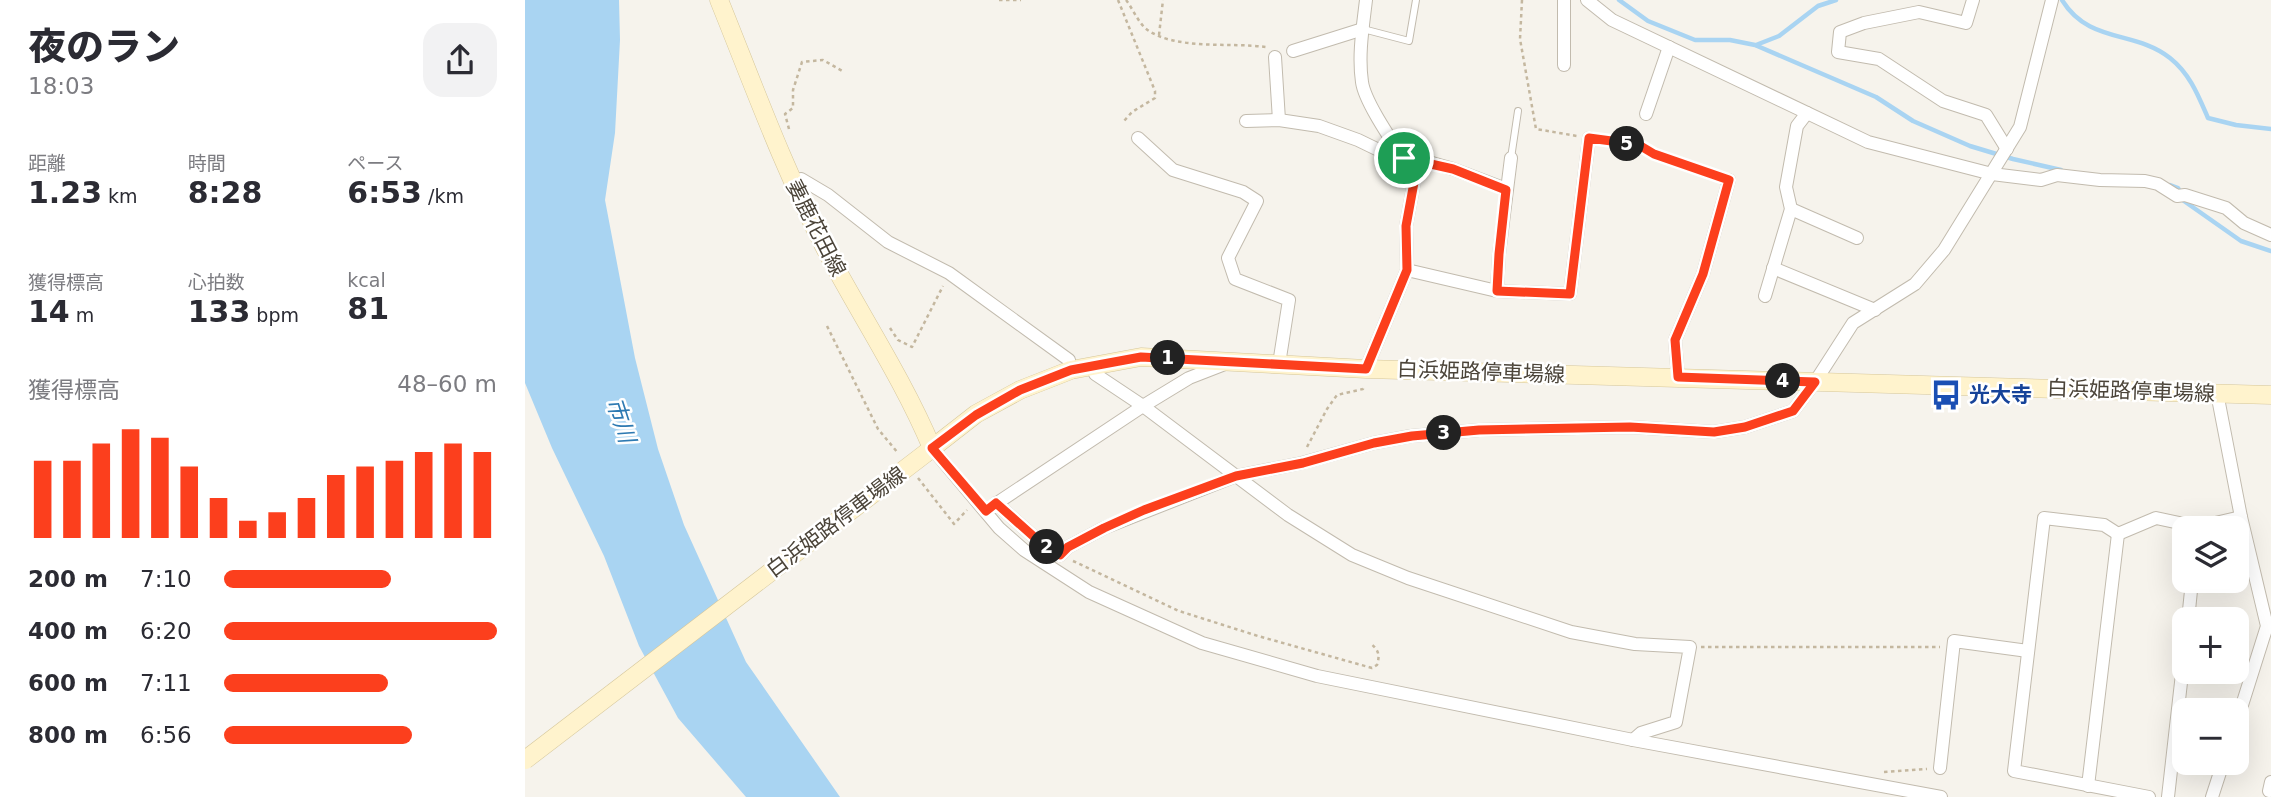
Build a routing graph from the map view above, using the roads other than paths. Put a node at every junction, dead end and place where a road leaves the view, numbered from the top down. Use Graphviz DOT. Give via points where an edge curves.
graph roads {
  1 [pos="719,0"];
  2 [pos="1366,0"];
  3 [pos="1416,0"];
  4 [pos="1564,0"];
  5 [pos="1587,0"];
  6 [pos="1973,0"];
  7 [pos="2052,0"];
  8 [pos="1363,29"];
  9 [pos="1669,47"];
  10 [pos="1293,51"];
  11 [pos="1275,57"];
  12 [pos="1564,65"];
  13 [pos="1518,111"];
  14 [pos="1807,113"];
  15 [pos="1646,114"];
  16 [pos="1279,120"];
  17 [pos="1246,121"];
  18 [pos="1138,138"];
  19 [pos="1589,138"];
  20 [pos="2007,149"];
  21 [pos="1404,158"];
  22 [pos="1511,158"];
  23 [pos="1992,174"];
  24 [pos="1729,180"];
  25 [pos="792,181"];
  26 [pos="1506,190"];
  27 [pos="1791,209"];
  28 [pos="2271,235"];
  29 [pos="1857,238"];
  30 [pos="1773,268"];
  31 [pos="1407,270"];
  32 [pos="1497,291"];
  33 [pos="1765,296"];
  34 [pos="1875,310"];
  35 [pos="1069,360"];
  36 [pos="1232,361"];
  37 [pos="1279,364"];
  38 [pos="1366,369"];
  39 [pos="1095,374"];
  40 [pos="1678,377"];
  41 [pos="1815,382"];
  42 [pos="2217,393"];
  43 [pos="2271,395"];
  44 [pos="1143,406"];
  45 [pos="929,450"];
  46 [pos="1236,476"];
  47 [pos="986,505"];
  48 [pos="2241,516"];
  49 [pos="2172,522"];
  50 [pos="2118,534"];
  51 [pos="2249,551"];
  52 [pos="2028,651"];
  53 [pos="2181,684"];
  54 [pos="2244,698"];
  55 [pos="1633,740"];
  56 [pos="525,760"];
  57 [pos="1940,768"];
  58 [pos="2219,775"];
  59 [pos="2088,786"];
  60 [pos="1941,797"];
  61 [pos="2149,797"];
  62 [pos="2168,797"];
  63 [pos="2212,797"];
  1 -- 25 [label="main road, 妻鹿花田線"];
  2 -- 8 [label="street"];
  3 -- 8 [label="lane" via="1409,41"];
  4 -- 12 [label="street"];
  5 -- 9 [label="street" via="1612,20"];
  6 -- 20 [label="street" via="1966,23 1919,12 1864,23 1840,32 1838,52 1878,59 1943,101 1986,115"];
  7 -- 20 [label="street" via="2020,127"];
  8 -- 10 [label="street"];
  8 -- 21 [label="street" via="1362,85"];
  9 -- 14 [label="street"];
  9 -- 15 [label="street"];
  11 -- 16 [label="street"];
  13 -- 22 [label="lane"];
  14 -- 23 [label="street" via="1868,142"];
  14 -- 27 [label="street" via="1797,126 1786,187"];
  16 -- 17 [label="street"];
  16 -- 21 [label="street" via="1319,126"];
  18 -- 37 [label="street" via="1173,170 1243,192 1257,201 1228,258 1235,279 1289,300"];
  19 -- 32 [label="street" via="1570,294"];
  20 -- 23 [label="street"];
  21 -- 26 [label="street" via="1453,169"];
  21 -- 31 [label="street" via="1415,177 1406,226"];
  22 -- 26 [label="street"];
  23 -- 28 [label="street" via="2041,180 2057,175 2145,181 2225,208"];
  23 -- 34 [label="street" via="1944,250 1915,284"];
  24 -- 40 [label="street" via="1703,274 1675,340"];
  25 -- 35 [label="street" via="801,179 888,242 949,273"];
  25 -- 45 [label="main road, 妻鹿花田線" via="826,251 919,415"];
  26 -- 32 [label="street"];
  27 -- 29 [label="street"];
  27 -- 30 [label="street"];
  30 -- 33 [label="street"];
  30 -- 34 [label="street"];
  31 -- 32 [label="street"];
  31 -- 38 [label="street"];
  34 -- 41 [label="street" via="1853,323"];
  36 -- 37 [label="main road, 白浜姫路停車場線"];
  36 -- 44 [label="street" via="1189,378"];
  36 -- 45 [label="main road, 白浜姫路停車場線" via="1141,357 1071,370 987,408"];
  37 -- 38 [label="main road, 白浜姫路停車場線"];
  38 -- 40 [label="main road, 白浜姫路停車場線"];
  39 -- 44 [label="street"];
  40 -- 41 [label="main road, 白浜姫路停車場線"];
  41 -- 42 [label="main road, 白浜姫路停車場線"];
  41 -- 46 [label="street" via="1793,411 1745,427 1714,432 1630,427 1465,431 1387,441"];
  42 -- 43 [label="main road, 白浜姫路停車場線"];
  42 -- 48 [label="street"];
  44 -- 46 [label="street"];
  44 -- 47 [label="street"];
  45 -- 47 [label="street"];
  45 -- 56 [label="main road, 白浜姫路停車場線, bridge"];
  46 -- 47 [label="street" via="1114,524 1060,555"];
  46 -- 55 [label="street" via="1352,555 1408,578 1571,632 1635,644 1690,647 1676,722"];
  47 -- 55 [label="street" via="999,528 1024,550 1089,592 1202,643 1317,676"];
  49 -- 50 [label="street" via="2156,518"];
  50 -- 52 [label="street" via="2104,525 2043,518"];
  50 -- 59 [label="street"];
  51 -- 54 [label="street" via="2267,626"];
  52 -- 57 [label="street" via="1954,642"];
  52 -- 59 [label="street" via="2014,771"];
  53 -- 62 [label="street"];
  55 -- 60 [label="street"];
  58 -- 63 [label="street"];
  59 -- 61 [label="street"];
}
